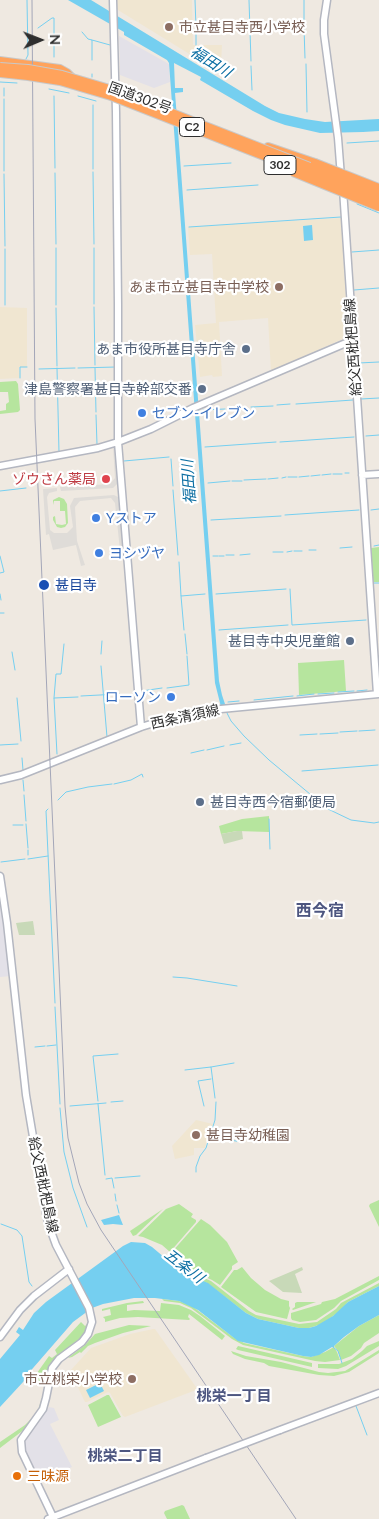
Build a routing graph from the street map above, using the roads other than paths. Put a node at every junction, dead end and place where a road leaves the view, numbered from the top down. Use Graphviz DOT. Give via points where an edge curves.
graph roads {
  1 [pos="112,0"];
  2 [pos="327,0"];
  3 [pos="0,61"];
  4 [pos="0,67"];
  5 [pos="0,73"];
  6 [pos="87,92"];
  7 [pos="116,101"];
  8 [pos="228,134"];
  9 [pos="379,188"];
  10 [pos="343,190"];
  11 [pos="379,194"];
  12 [pos="379,204"];
  13 [pos="353,340"];
  14 [pos="118,442"];
  15 [pos="0,466"];
  16 [pos="379,474"];
  17 [pos="362,475"];
  18 [pos="378,694"];
  19 [pos="141,727"];
  20 [pos="0,780"];
  21 [pos="0,876"];
  22 [pos="70,1271"];
  23 [pos="0,1337"];
  24 [pos="379,1392"];
  25 [pos="51,1518"];
  1 -- 7 [label="main road"];
  2 -- 10 [label="main road, 給父西枇杷島線" via="324,28"];
  3 -- 6 [label="highway, 国道302号 / 302" via="60,69"];
  4 -- 6 [label="highway, 国道302号 / 302" via="47,70 69,86"];
  4 -- 8 [label="highway, C2, bridge" via="44,72 97,84"];
  5 -- 12 [label="highway, C2, bridge" via="44,78 130,103 216,137 310,180"];
  6 -- 7 [label="highway, 国道302号 / 302"];
  7 -- 10 [label="highway, 国道302号 / 302, bridge"];
  7 -- 14 [label="main road"];
  8 -- 9 [label="highway, bridge"];
  8 -- 11 [label="highway, C2, bridge"];
  10 -- 12 [label="highway, 国道302号 / 302"];
  10 -- 13 [label="main road, 給父西枇杷島線"];
  13 -- 14 [label="main road"];
  13 -- 17 [label="main road, 給父西枇杷島線"];
  14 -- 15 [label="main road"];
  14 -- 19 [label="main road"];
  16 -- 17 [label="main road"];
  17 -- 18 [label="main road, 給父西枇杷島線"];
  18 -- 19 [label="main road, 西条清須線" via="224,708"];
  19 -- 20 [label="main road, 西条清須線" via="21,775"];
  21 -- 22 [label="main road, 給父西枇杷島線" via="26,1095 41,1188 48,1223"];
  22 -- 23 [label="main road" via="34,1296"];
  22 -- 25 [label="main road, 給父西枇杷島線" via="89,1308 92,1322 82,1342 52,1368 43,1409 22,1440 22,1452"];
  24 -- 25 [label="main road, 給父西枇杷島線, bridge"];
}
